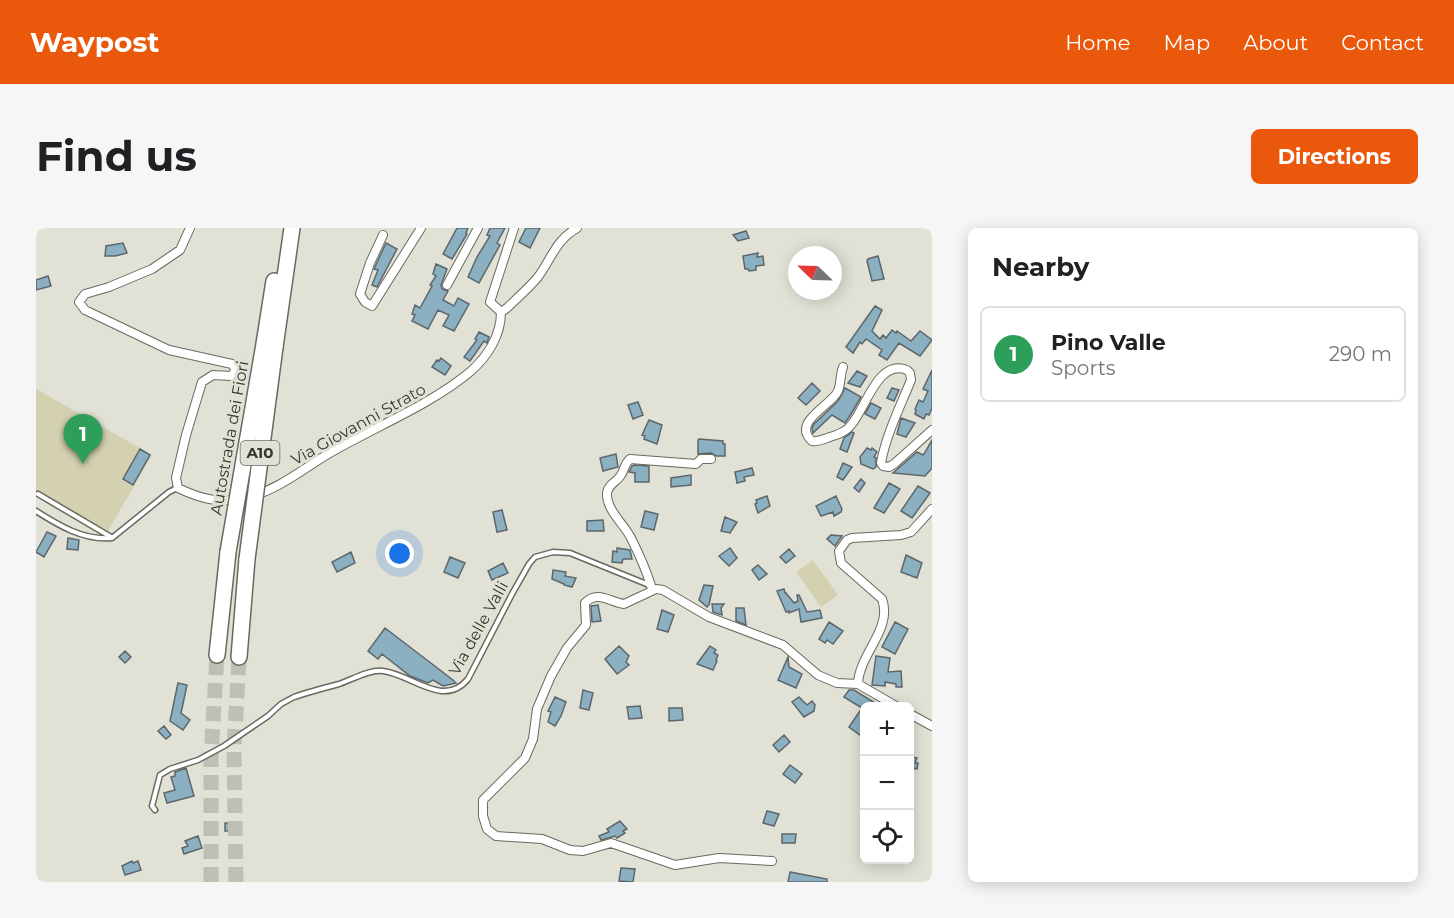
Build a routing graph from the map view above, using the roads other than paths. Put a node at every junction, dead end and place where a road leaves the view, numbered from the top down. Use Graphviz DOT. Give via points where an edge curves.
graph roads {
  1 [pos="190,228"];
  2 [pos="282,228"];
  3 [pos="292,228"];
  4 [pos="421,228"];
  5 [pos="478,228"];
  6 [pos="514,228"];
  7 [pos="577,228"];
  8 [pos="383,235"];
  9 [pos="447,285"];
  10 [pos="501,312"];
  11 [pos="269,345"];
  12 [pos="843,367"];
  13 [pos="932,430"];
  14 [pos="711,459"];
  15 [pos="178,488"];
  16 [pos="38,494"];
  17 [pos="932,509"];
  18 [pos="36,511"];
  19 [pos="112,538"];
  20 [pos="653,587"];
  21 [pos="217,655"];
  22 [pos="239,657"];
  23 [pos="858,684"];
  24 [pos="889,702"];
  25 [pos="914,717"];
  26 [pos="932,726"];
  27 [pos="155,810"];
  28 [pos="772,861"];
  1 -- 15 [label="street" via="180,250 152,269 86,294 79,302 85,310 169,350 232,364 236,370 231,376 213,375 202,382 176,478"];
  2 -- 11 [label="highway, Autostrada dei Fiori / A10"];
  3 -- 11 [label="highway, Autostrada dei Fiori / A10"];
  4 -- 8 [label="street" via="372,306 360,294"];
  5 -- 9 [label="street"];
  6 -- 10 [label="street" via="490,302"];
  7 -- 10 [label="street" via="555,247 538,277"];
  10 -- 15 [label="street, Via Giovanni Strato" via="493,344 473,370 446,390 329,453 277,486 249,497 223,501 200,499"];
  11 -- 21 [label="highway, Autostrada dei Fiori / A10, bridge" via="228,552"];
  11 -- 22 [label="highway, Autostrada dei Fiori / A10, bridge"];
  12 -- 13 [label="street" via="838,391 806,428 812,441 851,426 872,389 887,370 897,367 907,370 911,380 883,456 883,466 894,464"];
  14 -- 20 [label="street" via="701,459 696,464 630,459 608,489 612,510 632,539"];
  15 -- 19 [label="lane"];
  16 -- 19 [label="lane"];
  17 -- 23 [label="street" via="911,532 852,538 839,551 841,563 885,606 882,625"];
  18 -- 19 [label="lane" via="79,533"];
  20 -- 23 [label="street, Via delle Valli" via="709,617 775,641 818,675 837,683"];
  20 -- 27 [label="lane, Via delle Valli" via="570,553 535,557 463,686 447,692 433,690 380,670 294,697 224,746 160,775 152,806"];
  20 -- 28 [label="street" via="624,604 599,596 587,600 586,625 551,676 537,709 533,739 525,758 483,800 487,829 496,836 542,838 570,850 583,851 611,843 675,865 718,858"];
  23 -- 24 [label="street"];
  25 -- 26 [label="street"];
}
